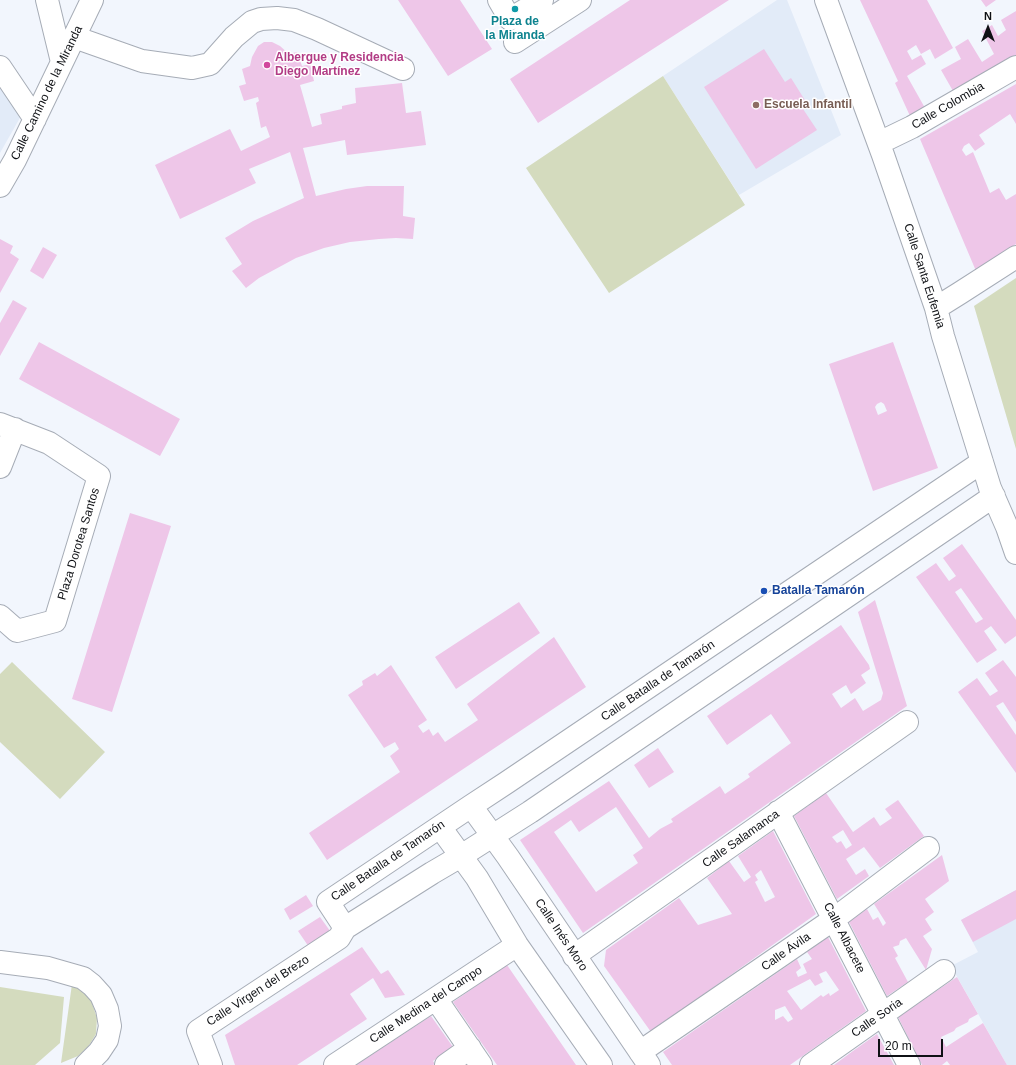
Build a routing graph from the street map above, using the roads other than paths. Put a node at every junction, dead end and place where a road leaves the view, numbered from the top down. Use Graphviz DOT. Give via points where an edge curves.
graph roads {
  1 [pos="48,0"];
  2 [pos="92,0"];
  3 [pos="499,0"];
  4 [pos="542,0"];
  5 [pos="580,0"];
  6 [pos="826,0"];
  7 [pos="74,37"];
  8 [pos="514,42"];
  9 [pos="62,62"];
  10 [pos="1016,66"];
  11 [pos="0,67"];
  12 [pos="404,69"];
  13 [pos="35,119"];
  14 [pos="879,143"];
  15 [pos="0,186"];
  16 [pos="1016,257"];
  17 [pos="936,308"];
  18 [pos="8,426"];
  19 [pos="982,462"];
  20 [pos="0,467"];
  21 [pos="994,496"];
  22 [pos="1016,553"];
  23 [pos="0,616"];
  24 [pos="908,722"];
  25 [pos="471,806"];
  26 [pos="778,812"];
  27 [pos="440,827"];
  28 [pos="493,836"];
  29 [pos="928,848"];
  30 [pos="461,856"];
  31 [pos="834,919"];
  32 [pos="345,928"];
  33 [pos="518,945"];
  34 [pos="574,956"];
  35 [pos="0,962"];
  36 [pos="944,971"];
  37 [pos="436,998"];
  38 [pos="883,1014"];
  39 [pos="475,1056"];
  40 [pos="645,1058"];
  41 [pos="86,1065"];
  42 [pos="211,1065"];
  43 [pos="335,1065"];
  44 [pos="446,1065"];
  45 [pos="601,1065"];
  46 [pos="811,1065"];
  47 [pos="909,1065"];
  1 -- 9 [label="street"];
  2 -- 7 [label="street, Calle Camino de la Miranda"];
  3 -- 4 [label="street" via="510,19"];
  5 -- 8 [label="street"];
  6 -- 14 [label="street, Calle Santa Eufemia"];
  7 -- 9 [label="street, Calle Camino de la Miranda"];
  7 -- 12 [label="street" via="142,61 192,68 210,64 234,37 252,22 277,18 300,23"];
  9 -- 13 [label="street, Calle Camino de la Miranda"];
  10 -- 14 [label="street, Calle Colombia" via="912,127"];
  11 -- 13 [label="street"];
  13 -- 15 [label="street, Calle Camino de la Miranda"];
  14 -- 17 [label="street, Calle Santa Eufemia"];
  16 -- 17 [label="street"];
  17 -- 19 [label="street, Calle Santa Eufemia"];
  18 -- 20 [label="street, Plaza Dorotea Santos"];
  18 -- 23 [label="street, Plaza Dorotea Santos" via="49,443 99,476 55,621 17,631"];
  19 -- 21 [label="street, Calle Santa Eufemia"];
  19 -- 25 [label="street, Calle Batalla de Tamarón"];
  21 -- 22 [label="street, Calle Santa Eufemia"];
  21 -- 28 [label="street"];
  24 -- 26 [label="street, Calle Salamanca"];
  25 -- 27 [label="street, Calle Batalla de Tamarón"];
  25 -- 28 [label="street, Calle Inés Moro"];
  26 -- 31 [label="street, Calle Albacete"];
  26 -- 34 [label="street, Calle Salamanca"];
  27 -- 30 [label="street"];
  27 -- 32 [label="street, Calle Batalla de Tamarón" via="328,902"];
  28 -- 30 [label="street"];
  28 -- 34 [label="street, Calle Inés Moro"];
  29 -- 31 [label="street, Calle Ávila"];
  30 -- 32 [label="street"];
  30 -- 33 [label="street"];
  31 -- 38 [label="street, Calle Albacete"];
  31 -- 40 [label="street, Calle Ávila"];
  32 -- 42 [label="street, Calle Virgen del Brezo" via="339,938 198,1031"];
  33 -- 37 [label="street, Calle Medina del Campo"];
  33 -- 45 [label="street"];
  34 -- 40 [label="street, Calle Inés Moro"];
  35 -- 41 [label="street" via="48,968 83,978 101,995 110,1026 99,1052"];
  36 -- 38 [label="street, Calle Soria"];
  37 -- 39 [label="street"];
  37 -- 43 [label="street, Calle Medina del Campo"];
  38 -- 46 [label="street, Calle Soria"];
  38 -- 47 [label="street, Calle Albacete"];
  39 -- 44 [label="street"];
}
